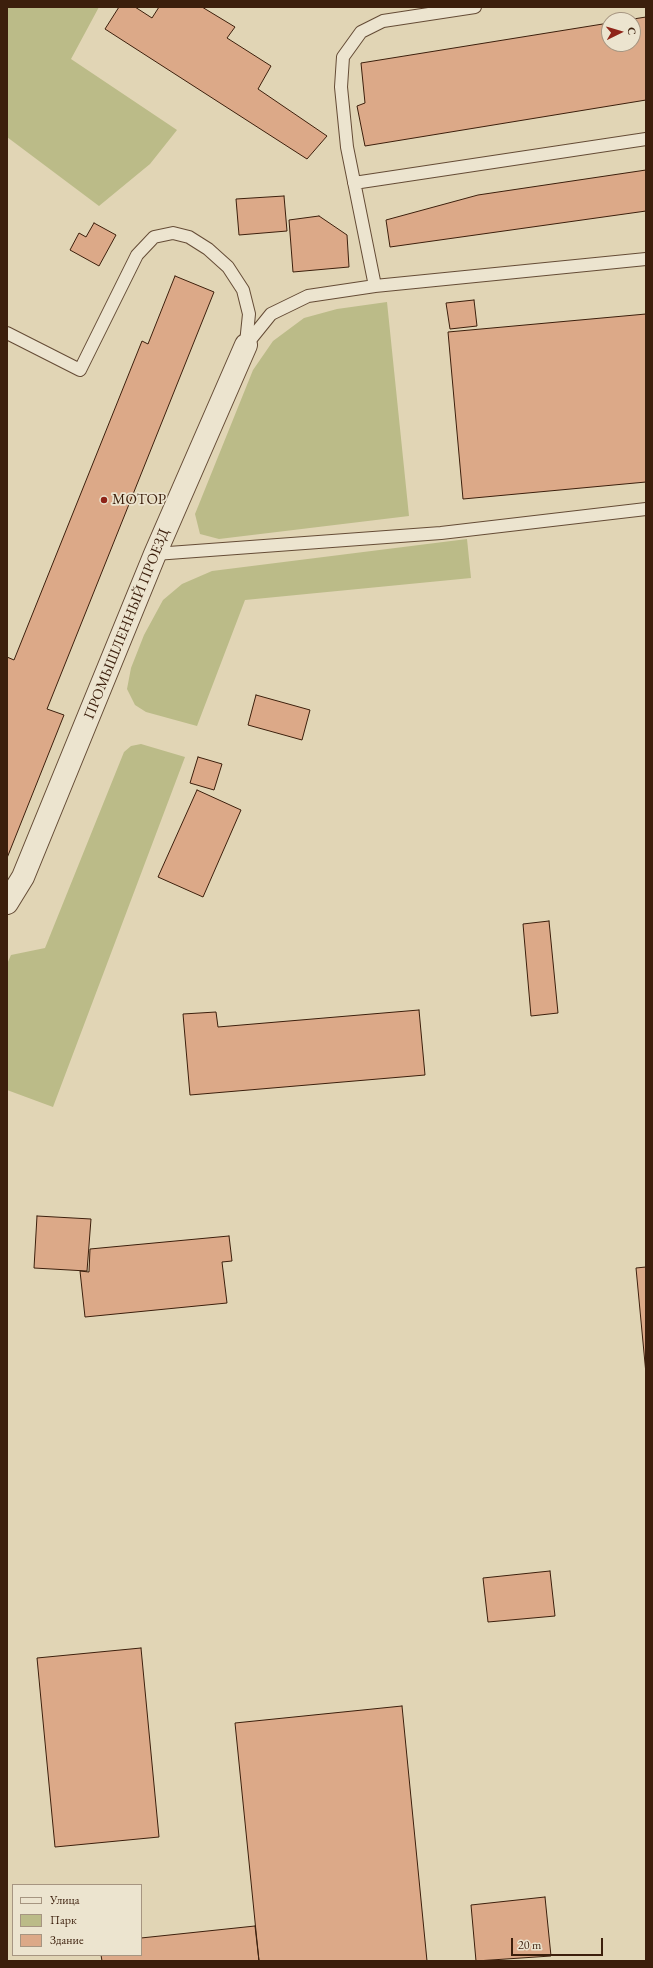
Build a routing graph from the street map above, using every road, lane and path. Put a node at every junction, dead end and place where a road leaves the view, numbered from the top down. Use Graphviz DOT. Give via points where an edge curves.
graph roads {
  1 [pos="475,7"];
  2 [pos="646,140"];
  3 [pos="354,183"];
  4 [pos="646,259"];
  5 [pos="375,286"];
  6 [pos="7,333"];
  7 [pos="246,345"];
  8 [pos="646,509"];
  9 [pos="155,554"];
  10 [pos="7,903"];
  1 -- 3 [label="lane" via="383,20 361,32 343,57 341,87 347,147"];
  2 -- 3 [label="lane"];
  3 -- 5 [label="lane"];
  4 -- 5 [label="lane"];
  5 -- 7 [label="lane" via="308,296 290,304 271,314"];
  6 -- 7 [label="lane" via="80,370 137,255 154,237 173,233 189,237 208,249 228,267 243,290 249,314"];
  7 -- 9 [label="street, ПРОМЫШЛЕННЫЙ ПРОЕЗД"];
  8 -- 9 [label="lane" via="441,533"];
  9 -- 10 [label="street, ПРОМЫШЛЕННЫЙ ПРОЕЗД" via="23,877"];
}
